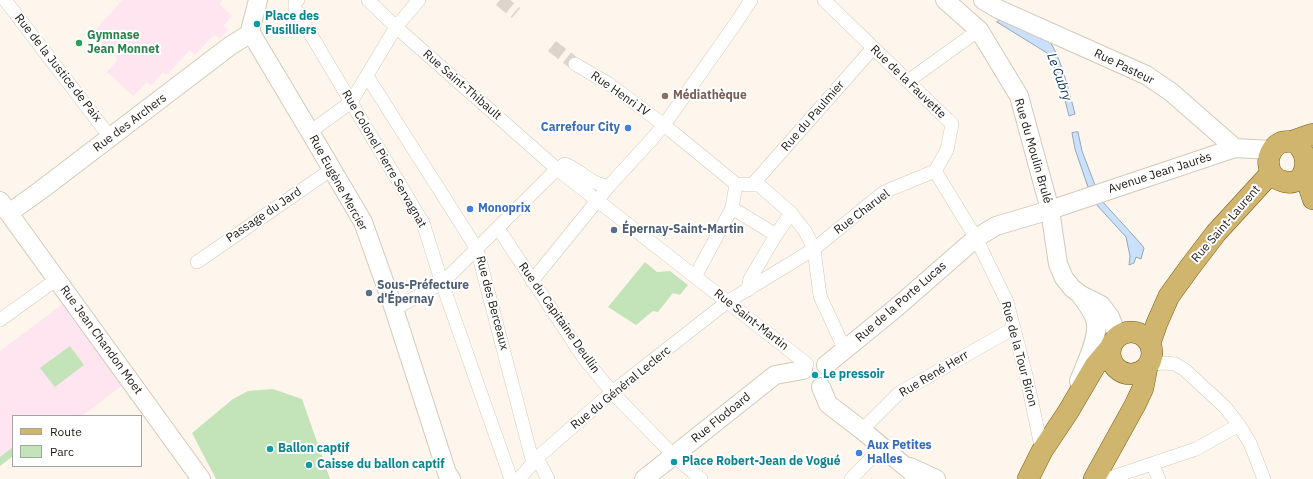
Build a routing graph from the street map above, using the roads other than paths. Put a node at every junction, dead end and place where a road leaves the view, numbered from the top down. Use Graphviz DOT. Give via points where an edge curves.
graph roads {
  1 [pos="5,0"];
  2 [pos="258,0"];
  3 [pos="368,0"];
  4 [pos="419,0"];
  5 [pos="751,0"];
  6 [pos="824,0"];
  7 [pos="945,0"];
  8 [pos="296,3"];
  9 [pos="994,3"];
  10 [pos="396,27"];
  11 [pos="979,30"];
  12 [pos="251,33"];
  13 [pos="873,48"];
  14 [pos="575,64"];
  15 [pos="367,76"];
  16 [pos="908,82"];
  17 [pos="351,102"];
  18 [pos="664,125"];
  19 [pos="310,132"];
  20 [pos="1313,134"];
  21 [pos="110,137"];
  22 [pos="1292,141"];
  23 [pos="1236,148"];
  24 [pos="1272,150"];
  25 [pos="1309,159"];
  26 [pos="332,169"];
  27 [pos="557,169"];
  28 [pos="935,171"];
  29 [pos="1271,173"];
  30 [pos="736,184"];
  31 [pos="754,184"];
  32 [pos="609,186"];
  33 [pos="1313,199"];
  34 [pos="598,200"];
  35 [pos="732,208"];
  36 [pos="1050,210"];
  37 [pos="3,211"];
  38 [pos="791,213"];
  39 [pos="498,228"];
  40 [pos="776,235"];
  41 [pos="976,238"];
  42 [pos="477,249"];
  43 [pos="814,249"];
  44 [pos="197,262"];
  45 [pos="695,277"];
  46 [pos="57,279"];
  47 [pos="532,281"];
  48 [pos="442,283"];
  49 [pos="748,290"];
  50 [pos="1081,295"];
  51 [pos="1169,296"];
  52 [pos="728,302"];
  53 [pos="394,309"];
  54 [pos="0,320"];
  55 [pos="1014,328"];
  56 [pos="1121,339"];
  57 [pos="845,350"];
  58 [pos="1149,358"];
  59 [pos="826,365"];
  60 [pos="805,367"];
  61 [pos="821,387"];
  62 [pos="612,392"];
  63 [pos="1068,412"];
  64 [pos="1239,425"];
  65 [pos="862,430"];
  66 [pos="882,447"];
  67 [pos="1042,452"];
  68 [pos="674,456"];
  69 [pos="535,461"];
  70 [pos="1152,464"];
  71 [pos="905,466"];
  72 [pos="202,479"];
  73 [pos="451,479"];
  74 [pos="511,479"];
  75 [pos="519,479"];
  76 [pos="548,479"];
  77 [pos="644,479"];
  78 [pos="701,479"];
  79 [pos="851,479"];
  80 [pos="920,479"];
  81 [pos="936,479"];
  82 [pos="1028,479"];
  83 [pos="1094,479"];
  84 [pos="1106,479"];
  85 [pos="1159,479"];
  86 [pos="1264,479"];
  1 -- 21 [label="street, Rue de la Justice de Paix"];
  2 -- 12 [label="main road"];
  3 -- 10 [label="street, Rue Saint-Thibault"];
  4 -- 10 [label="street"];
  5 -- 18 [label="street"];
  6 -- 13 [label="street, Rue de la Fauvette"];
  7 -- 11 [label="main road, Rue du Moulin Brulé"];
  8 -- 17 [label="street, Rue Colonel Pierre Servagnat"];
  9 -- 11 [label="main road"];
  9 -- 23 [label="main road, Rue Pasteur" via="1146,75 1171,92"];
  10 -- 15 [label="street"];
  10 -- 27 [label="street, Rue Saint-Thibault"];
  11 -- 16 [label="street"];
  11 -- 36 [label="main road, Rue du Moulin Brulé" via="1019,96"];
  12 -- 19 [label="main road, Rue Eugène Mercier"];
  12 -- 21 [label="main road, Rue des Archers" via="230,46"];
  13 -- 16 [label="street, Rue de la Fauvette"];
  13 -- 31 [label="street, Rue du Paulmier"];
  14 -- 18 [label="street, Rue Henri IV" via="609,84"];
  15 -- 17 [label="street"];
  15 -- 42 [label="street, Rue des Berceaux"];
  16 -- 28 [label="street, Rue de la Fauvette" via="952,124 947,150"];
  17 -- 19 [label="street"];
  17 -- 48 [label="street, Rue Colonel Pierre Servagnat" via="424,223"];
  18 -- 30 [label="street, Rue Henri IV"];
  18 -- 32 [label="street"];
  19 -- 26 [label="main road, Rue Eugène Mercier"];
  20 -- 22 [label="main road"];
  21 -- 37 [label="main road, Rue des Archers" via="41,190"];
  22 -- 24 [label="main road" via="1280,143"];
  22 -- 25 [label="main road" via="1303,146"];
  23 -- 24 [label="main road, Avenue Jean Jaurès"];
  23 -- 36 [label="main road, Avenue Jean Jaurès"];
  24 -- 29 [label="main road" via="1268,162"];
  25 -- 29 [label="main road" via="1300,179 1294,182 1281,181"];
  25 -- 33 [label="main road"];
  26 -- 44 [label="street, Passage du Jard"];
  26 -- 53 [label="main road, Rue Eugène Mercier" via="362,222"];
  27 -- 32 [label="street" via="565,164 592,182"];
  27 -- 34 [label="street, Rue Saint-Thibault"];
  27 -- 39 [label="street"];
  28 -- 41 [label="street"];
  28 -- 43 [label="street, Rue Charuel" via="884,192"];
  29 -- 51 [label="main road, Rue Saint-Laurent" via="1216,233"];
  30 -- 31 [label="street"];
  30 -- 35 [label="street"];
  31 -- 38 [label="street" via="759,184"];
  32 -- 34 [label="street"];
  34 -- 45 [label="street, Rue Saint-Martin"];
  34 -- 47 [label="street"];
  35 -- 40 [label="street"];
  35 -- 45 [label="street"];
  36 -- 41 [label="main road, Avenue Jean Jaurès" via="996,226"];
  36 -- 50 [label="main road, Rue du Moulin Brulé" via="1058,264 1064,278"];
  37 -- 46 [label="main road, Rue Jean Chandon Moet"];
  38 -- 40 [label="street"];
  38 -- 43 [label="street" via="805,231"];
  39 -- 42 [label="street"];
  39 -- 47 [label="street, Rue du Capitaine Deullin"];
  40 -- 49 [label="street" via="750,279"];
  41 -- 55 [label="street, Rue de la Tour Biron" via="1007,302"];
  41 -- 57 [label="main road, Rue de la Porte Lucas"];
  42 -- 48 [label="street"];
  42 -- 69 [label="street, Rue des Berceaux"];
  43 -- 49 [label="street, Rue Charuel"];
  43 -- 57 [label="street" via="820,296"];
  45 -- 52 [label="street, Rue Saint-Martin"];
  46 -- 54 [label="street"];
  46 -- 72 [label="main road, Rue Jean Chandon Moet"];
  47 -- 62 [label="street, Rue du Capitaine Deullin" via="583,357"];
  48 -- 53 [label="street"];
  48 -- 74 [label="street, Rue Colonel Pierre Servagnat"];
  49 -- 52 [label="street, Rue du Général Leclerc"];
  50 -- 56 [label="main road" via="1101,305"];
  50 -- 63 [label="main road" via="1096,323 1096,335"];
  51 -- 56 [label="main road, Rue Saint-Laurent" via="1149,317"];
  51 -- 58 [label="main road, Rue Saint-Laurent" via="1157,323"];
  52 -- 60 [label="street, Rue Saint-Martin"];
  52 -- 62 [label="street, Rue du Général Leclerc"];
  53 -- 73 [label="main road, Rue Eugène Mercier"];
  55 -- 65 [label="street, Rue René Herr" via="899,393"];
  55 -- 67 [label="street, Rue de la Tour Biron"];
  56 -- 58 [label="main road" via="1141,334 1148,340"];
  56 -- 58 [label="main road" via="1110,354 1115,366 1120,370 1131,374 1137,373"];
  56 -- 63 [label="main road" via="1095,366"];
  57 -- 59 [label="main road, Rue de la Porte Lucas"];
  58 -- 64 [label="street" via="1175,364 1185,370 1225,407"];
  58 -- 83 [label="main road, Rue Saint-Laurent" via="1143,388"];
  59 -- 60 [label="main road" via="819,361 811,362"];
  59 -- 61 [label="main road" via="828,382"];
  60 -- 61 [label="main road" via="802,378 806,385 813,388"];
  60 -- 68 [label="main road, Rue Flodoard" via="775,375"];
  61 -- 65 [label="main road" via="828,404"];
  62 -- 68 [label="street, Rue du Capitaine Deullin"];
  62 -- 69 [label="street, Rue du Général Leclerc"];
  63 -- 67 [label="main road"];
  64 -- 70 [label="street" via="1196,449"];
  64 -- 86 [label="street" via="1250,443"];
  65 -- 66 [label="main road"];
  66 -- 71 [label="main road"];
  66 -- 79 [label="street"];
  67 -- 82 [label="main road"];
  68 -- 77 [label="main road, Rue Flodoard"];
  68 -- 78 [label="street, Rue du Capitaine Deullin"];
  69 -- 75 [label="street, Rue du Général Leclerc"];
  69 -- 76 [label="street, Rue des Berceaux"];
  70 -- 84 [label="street"];
  70 -- 85 [label="street"];
  71 -- 80 [label="main road"];
  71 -- 81 [label="main road"];
}
